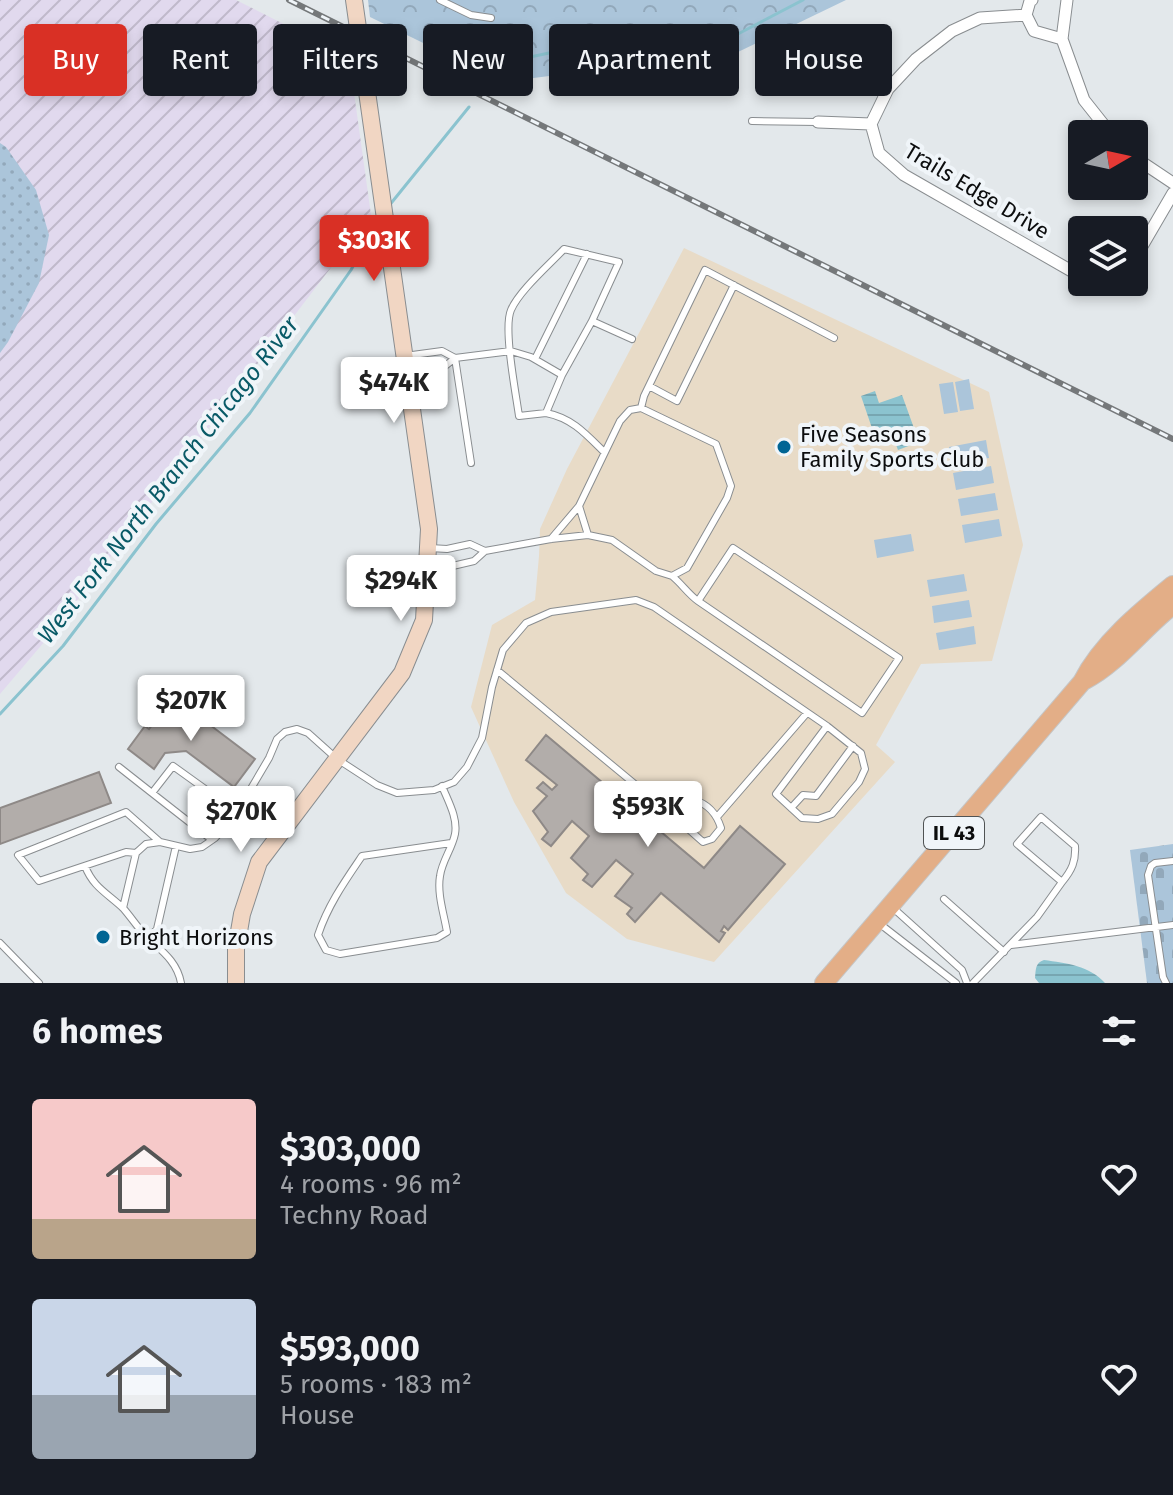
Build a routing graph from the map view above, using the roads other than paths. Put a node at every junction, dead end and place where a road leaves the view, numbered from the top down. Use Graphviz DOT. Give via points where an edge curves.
graph roads {
  1 [pos="354,0"];
  2 [pos="440,0"];
  3 [pos="1032,0"];
  4 [pos="1067,0"];
  5 [pos="1026,15"];
  6 [pos="491,18"];
  7 [pos="1062,39"];
  8 [pos="1100,120"];
  9 [pos="752,121"];
  10 [pos="818,122"];
  11 [pos="871,124"];
  12 [pos="1148,166"];
  13 [pos="1173,183"];
  14 [pos="1173,193"];
  15 [pos="1148,236"];
  16 [pos="587,254"];
  17 [pos="1068,269"];
  18 [pos="734,285"];
  19 [pos="592,321"];
  20 [pos="834,338"];
  21 [pos="632,339"];
  22 [pos="511,351"];
  23 [pos="455,358"];
  24 [pos="535,359"];
  25 [pos="406,364"];
  26 [pos="562,375"];
  27 [pos="649,386"];
  28 [pos="641,408"];
  29 [pos="546,413"];
  30 [pos="604,452"];
  31 [pos="471,463"];
  32 [pos="579,506"];
  33 [pos="588,535"];
  34 [pos="551,539"];
  35 [pos="428,548"];
  36 [pos="485,551"];
  37 [pos="427,572"];
  38 [pos="672,576"];
  39 [pos="1173,585"];
  40 [pos="698,601"];
  41 [pos="1173,605"];
  42 [pos="497,670"];
  43 [pos="1082,682"];
  44 [pos="807,713"];
  45 [pos="827,726"];
  46 [pos="853,746"];
  47 [pos="337,759"];
  48 [pos="119,767"];
  49 [pos="442,786"];
  50 [pos="152,793"];
  51 [pos="791,808"];
  52 [pos="237,812"];
  53 [pos="717,817"];
  54 [pos="677,819"];
  55 [pos="212,840"];
  56 [pos="160,842"];
  57 [pos="451,843"];
  58 [pos="176,846"];
  59 [pos="136,853"];
  60 [pos="1173,861"];
  61 [pos="85,866"];
  62 [pos="1062,882"];
  63 [pos="944,899"];
  64 [pos="891,907"];
  65 [pos="123,908"];
  66 [pos="877,922"];
  67 [pos="1173,925"];
  68 [pos="1155,928"];
  69 [pos="149,938"];
  70 [pos="0,943"];
  71 [pos="1011,945"];
  72 [pos="1004,952"];
  73 [pos="39,983"];
  74 [pos="181,983"];
  75 [pos="236,983"];
  76 [pos="824,983"];
  77 [pos="956,983"];
  78 [pos="970,983"];
  79 [pos="1166,983"];
  1 -- 25 [label="main road"];
  2 -- 6 [label="lane"];
  3 -- 5 [label="street"];
  4 -- 7 [label="street"];
  5 -- 7 [label="street" via="1034,31"];
  5 -- 11 [label="street" via="980,18 952,31 888,89"];
  7 -- 8 [label="street" via="1084,100"];
  9 -- 10 [label="lane"];
  10 -- 11 [label="street"];
  11 -- 17 [label="street, Trails Edge Drive" via="879,153 904,175"];
  12 -- 13 [label="street"];
  14 -- 15 [label="street"];
  16 -- 19 [label="lane" via="619,262"];
  16 -- 22 [label="lane" via="564,249 522,294 510,311"];
  16 -- 24 [label="lane"];
  18 -- 20 [label="lane"];
  18 -- 27 [label="lane" via="677,401"];
  18 -- 27 [label="lane" via="705,270"];
  19 -- 21 [label="lane"];
  19 -- 26 [label="lane"];
  22 -- 23 [label="lane"];
  22 -- 24 [label="lane"];
  22 -- 29 [label="lane" via="519,416"];
  23 -- 25 [label="lane" via="444,367"];
  23 -- 25 [label="lane" via="442,351"];
  23 -- 31 [label="lane"];
  24 -- 26 [label="lane"];
  25 -- 35 [label="main road"];
  26 -- 29 [label="lane"];
  27 -- 28 [label="lane"];
  28 -- 30 [label="lane" via="630,410 620,421"];
  28 -- 38 [label="lane" via="716,444 731,486 687,568"];
  29 -- 30 [label="lane" via="561,416"];
  30 -- 32 [label="lane"];
  32 -- 33 [label="lane"];
  32 -- 34 [label="lane"];
  33 -- 34 [label="lane"];
  33 -- 38 [label="lane" via="612,540"];
  34 -- 36 [label="lane"];
  35 -- 36 [label="lane" via="470,544"];
  35 -- 37 [label="main road"];
  36 -- 37 [label="lane" via="474,561"];
  37 -- 47 [label="main road" via="424,620 402,673"];
  38 -- 40 [label="lane"];
  39 -- 43 [label="main road, IL 43" via="1117,636"];
  40 -- 40 [label="lane" via="862,713 899,658 733,548"];
  41 -- 43 [label="main road, IL 43" via="1099,673"];
  42 -- 44 [label="lane" via="503,650 526,623 551,612 636,600 654,607"];
  42 -- 49 [label="lane" via="482,738 467,767 454,782"];
  42 -- 54 [label="lane"];
  43 -- 64 [label="main road, IL 43"];
  44 -- 45 [label="lane"];
  44 -- 53 [label="lane"];
  45 -- 46 [label="lane"];
  45 -- 51 [label="lane" via="776,794"];
  46 -- 51 [label="lane" via="816,796 803,795"];
  46 -- 51 [label="lane" via="865,769 832,814 802,818"];
  47 -- 49 [label="lane" via="397,793"];
  47 -- 52 [label="lane" via="308,733 285,732"];
  47 -- 75 [label="main road" via="259,862 242,914"];
  48 -- 50 [label="lane"];
  49 -- 57 [label="lane" via="453,814"];
  50 -- 52 [label="lane" via="173,766"];
  50 -- 55 [label="lane"];
  52 -- 55 [label="lane"];
  53 -- 54 [label="lane" via="694,800"];
  53 -- 54 [label="lane" via="721,828 703,842"];
  55 -- 58 [label="lane" via="190,849"];
  56 -- 58 [label="lane"];
  56 -- 59 [label="lane" via="146,844"];
  56 -- 61 [label="lane" via="126,812 18,855 39,881"];
  57 -- 57 [label="lane" via="439,878 447,932 340,954 326,950 318,935 324,918 362,856"];
  58 -- 69 [label="lane" via="157,929"];
  59 -- 61 [label="lane"];
  59 -- 65 [label="lane"];
  60 -- 68 [label="lane" via="1155,863 1149,870"];
  61 -- 65 [label="lane" via="90,880"];
  62 -- 62 [label="lane" via="1072,870 1075,846 1041,817 1017,844"];
  62 -- 71 [label="lane"];
  63 -- 72 [label="lane"];
  64 -- 66 [label="main road, IL 43"];
  64 -- 78 [label="lane"];
  65 -- 69 [label="lane"];
  66 -- 76 [label="main road, IL 43"];
  66 -- 77 [label="lane"];
  67 -- 68 [label="lane"];
  68 -- 71 [label="lane"];
  68 -- 79 [label="lane"];
  69 -- 74 [label="lane" via="173,961"];
  70 -- 73 [label="lane"];
  71 -- 72 [label="lane"];
  72 -- 78 [label="lane"];
}
